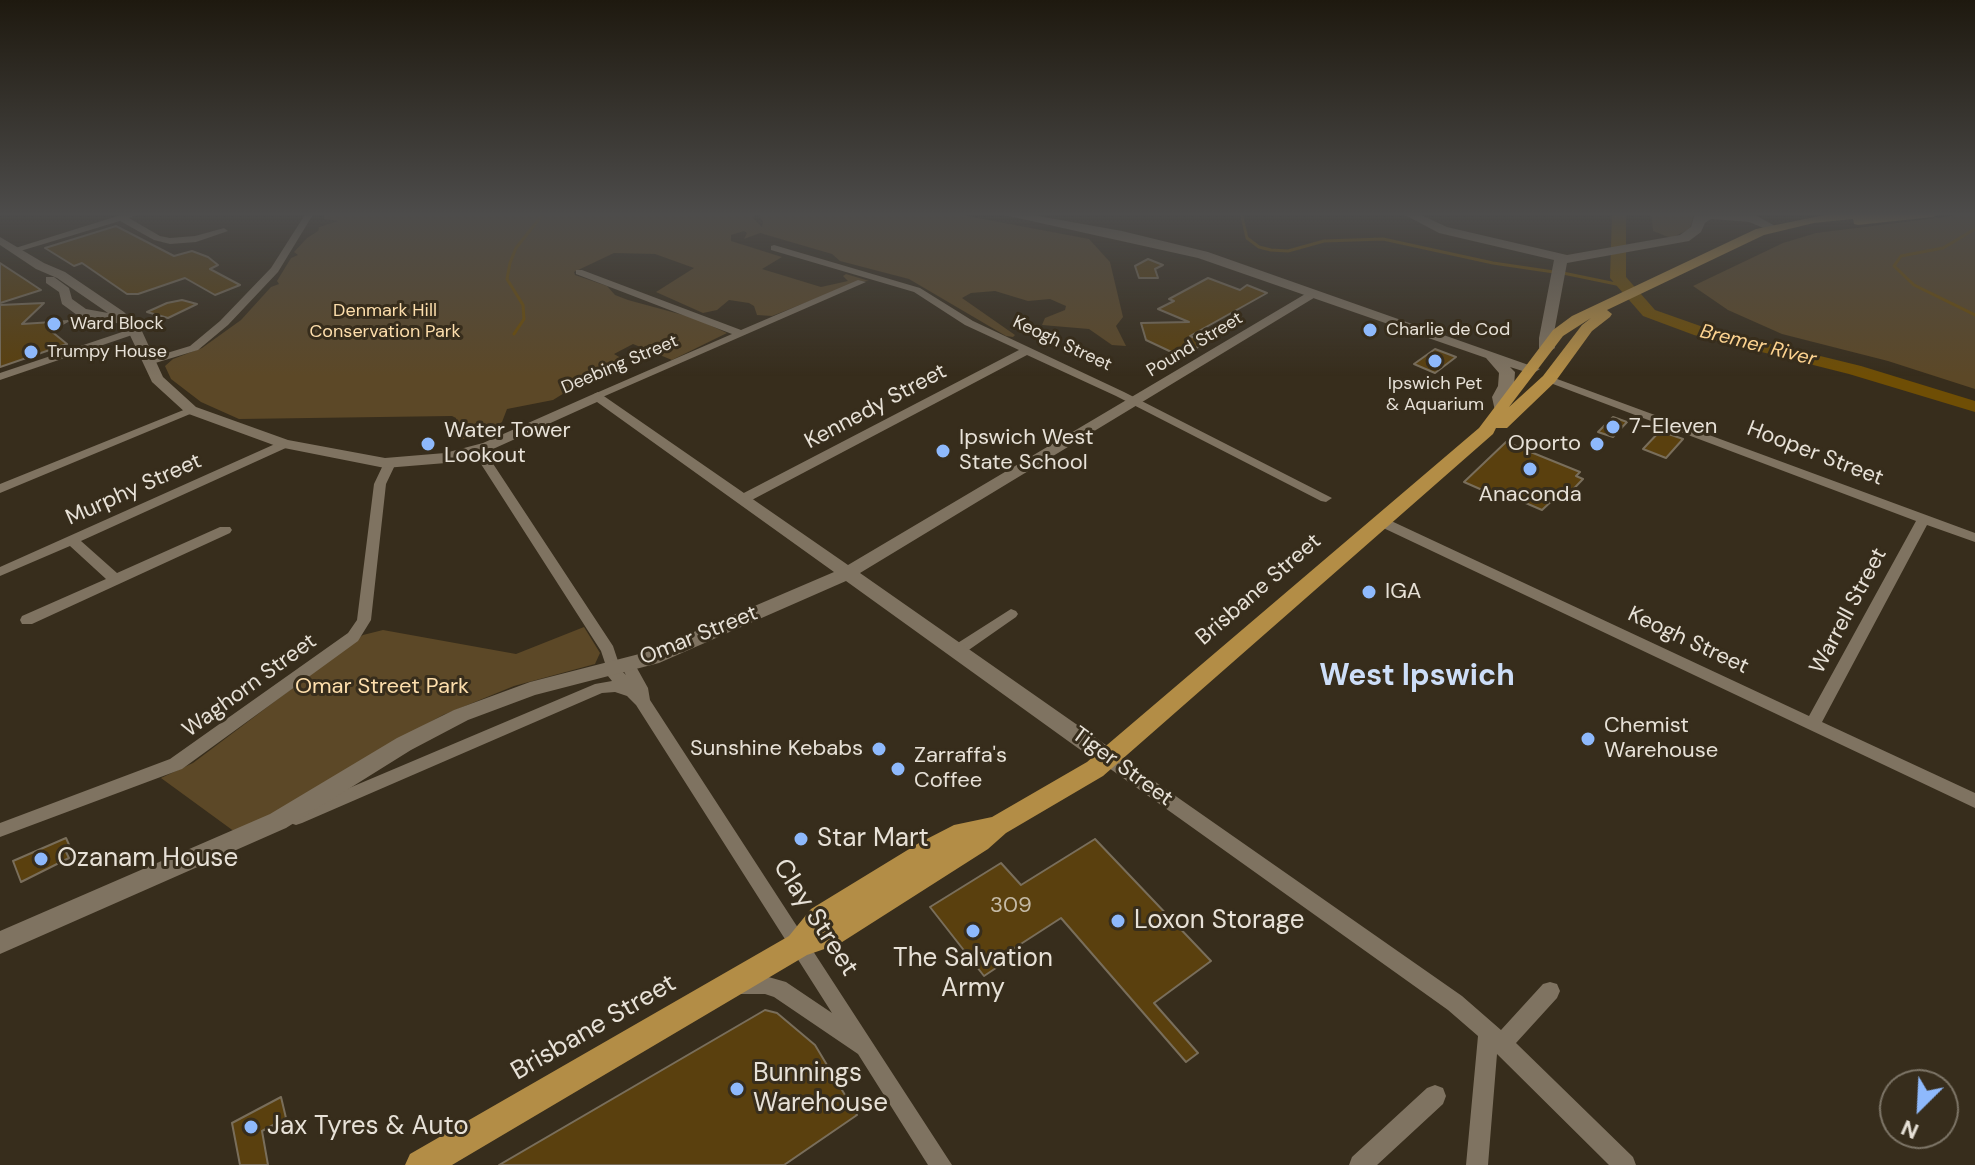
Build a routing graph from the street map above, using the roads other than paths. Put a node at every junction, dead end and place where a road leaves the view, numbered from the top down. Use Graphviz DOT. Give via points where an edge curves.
graph roads {
  1 [pos="41,267"];
  2 [pos="277,267"];
  3 [pos="845,267"];
  4 [pos="1235,267"];
  5 [pos="1563,267"];
  6 [pos="1691,267"];
  7 [pos="579,272"];
  8 [pos="861,282"];
  9 [pos="82,290"];
  10 [pos="61,292"];
  11 [pos="1316,293"];
  12 [pos="104,304"];
  13 [pos="1597,313"];
  14 [pos="87,314"];
  15 [pos="130,326"];
  16 [pos="1422,332"];
  17 [pos="742,334"];
  18 [pos="1028,350"];
  19 [pos="1545,351"];
  20 [pos="1493,360"];
  21 [pos="148,362"];
  22 [pos="1530,371"];
  23 [pos="0,377"];
  24 [pos="1549,379"];
  25 [pos="598,396"];
  26 [pos="1134,402"];
  27 [pos="1501,408"];
  28 [pos="191,410"];
  29 [pos="1487,430"];
  30 [pos="284,444"];
  31 [pos="478,450"];
  32 [pos="390,463"];
  33 [pos="0,489"];
  34 [pos="1326,498"];
  35 [pos="743,499"];
  36 [pos="1924,519"];
  37 [pos="1382,522"];
  38 [pos="225,530"];
  39 [pos="1975,538"];
  40 [pos="72,540"];
  41 [pos="0,572"];
  42 [pos="848,573"];
  43 [pos="115,579"];
  44 [pos="1011,614"];
  45 [pos="27,620"];
  46 [pos="958,650"];
  47 [pos="618,668"];
  48 [pos="636,697"];
  49 [pos="1813,724"];
  50 [pos="1108,758"];
  51 [pos="1975,801"];
  52 [pos="0,830"];
  53 [pos="249,835"];
  54 [pos="0,943"];
  55 [pos="799,945"];
  56 [pos="732,985"];
  57 [pos="1550,991"];
  58 [pos="1495,1038"];
  59 [pos="867,1049"];
  60 [pos="1435,1096"];
  61 [pos="421,1165"];
  62 [pos="941,1165"];
  63 [pos="1360,1165"];
  64 [pos="1477,1165"];
  65 [pos="1625,1165"];
  1 -- 9 [label="street"];
  1 -- 10 [label="street" via="63,284"];
  2 -- 21 [label="street" via="194,348"];
  3 -- 18 [label="street, Keogh Street" via="902,283"];
  4 -- 11 [label="main road, Hooper Street"];
  5 -- 19 [label="main road"];
  6 -- 13 [label="main road"];
  7 -- 17 [label="street"];
  8 -- 17 [label="street, Deebing Street"];
  9 -- 10 [label="street"];
  9 -- 12 [label="street"];
  10 -- 14 [label="street"];
  11 -- 16 [label="main road, Hooper Street"];
  11 -- 26 [label="street, Pound Street"];
  12 -- 14 [label="street" via="100,311"];
  12 -- 15 [label="street"];
  13 -- 19 [label="main road, Brisbane Street" via="1563,328"];
  13 -- 24 [label="main road"];
  14 -- 15 [label="street"];
  15 -- 21 [label="street"];
  15 -- 23 [label="street"];
  16 -- 19 [label="main road" via="1499,351"];
  16 -- 20 [label="main road, Hooper Street"];
  16 -- 22 [label="main road, Hooper Street"];
  17 -- 25 [label="street, Deebing Street"];
  18 -- 26 [label="street, Keogh Street"];
  18 -- 35 [label="street, Kennedy Street"];
  19 -- 22 [label="main road, Brisbane Street"];
  20 -- 22 [label="main road, Hooper Street"];
  20 -- 27 [label="main road" via="1507,372"];
  21 -- 28 [label="street" via="168,392"];
  22 -- 24 [label="main road, Hooper Street"];
  22 -- 27 [label="main road, Brisbane Street"];
  24 -- 29 [label="main road" via="1497,428"];
  24 -- 36 [label="street, Hooper Street"];
  25 -- 31 [label="street, Deebing Street"];
  25 -- 35 [label="street, Tiger Street"];
  26 -- 34 [label="street, Keogh Street"];
  26 -- 42 [label="street, Omar Street"];
  27 -- 29 [label="main road, Brisbane Street"];
  28 -- 30 [label="street, Deebing Street"];
  28 -- 33 [label="street"];
  29 -- 37 [label="main road, Brisbane Street"];
  30 -- 32 [label="street, Deebing Street"];
  30 -- 40 [label="street, Murphy Street"];
  31 -- 32 [label="street, Deebing Street"];
  31 -- 47 [label="street, Clay Street"];
  32 -- 52 [label="street, Waghorn Street" via="380,484 364,620 353,637 176,764"];
  35 -- 42 [label="street, Tiger Street"];
  36 -- 39 [label="street, Hooper Street"];
  36 -- 49 [label="street, Warrell Street"];
  37 -- 49 [label="street, Keogh Street"];
  37 -- 50 [label="main road, Brisbane Street"];
  38 -- 43 [label="street"];
  40 -- 41 [label="street, Murphy Street"];
  40 -- 43 [label="street"];
  42 -- 46 [label="street, Tiger Street"];
  42 -- 47 [label="street, Omar Street"];
  43 -- 45 [label="street"];
  44 -- 46 [label="street"];
  46 -- 50 [label="street, Tiger Street"];
  47 -- 48 [label="street, Clay Street"];
  47 -- 53 [label="street, Omar Street" via="530,689 449,720"];
  48 -- 53 [label="street, Omar Street" via="616,686 602,687 343,800"];
  48 -- 55 [label="street, Clay Street"];
  49 -- 51 [label="street, Keogh Street"];
  50 -- 55 [label="main road, Brisbane Street" via="997,826 963,832 928,851 821,917"];
  50 -- 58 [label="street, Tiger Street" via="1455,1003"];
  53 -- 54 [label="street, Omar Street"];
  55 -- 56 [label="main road, Brisbane Street"];
  55 -- 59 [label="street, Clay Street"];
  56 -- 59 [label="street" via="779,989"];
  56 -- 61 [label="main road, Brisbane Street"];
  57 -- 58 [label="street"];
  58 -- 64 [label="street"];
  58 -- 65 [label="street, Tiger Street"];
  59 -- 62 [label="street, Clay Street"];
  60 -- 63 [label="street"];
}
